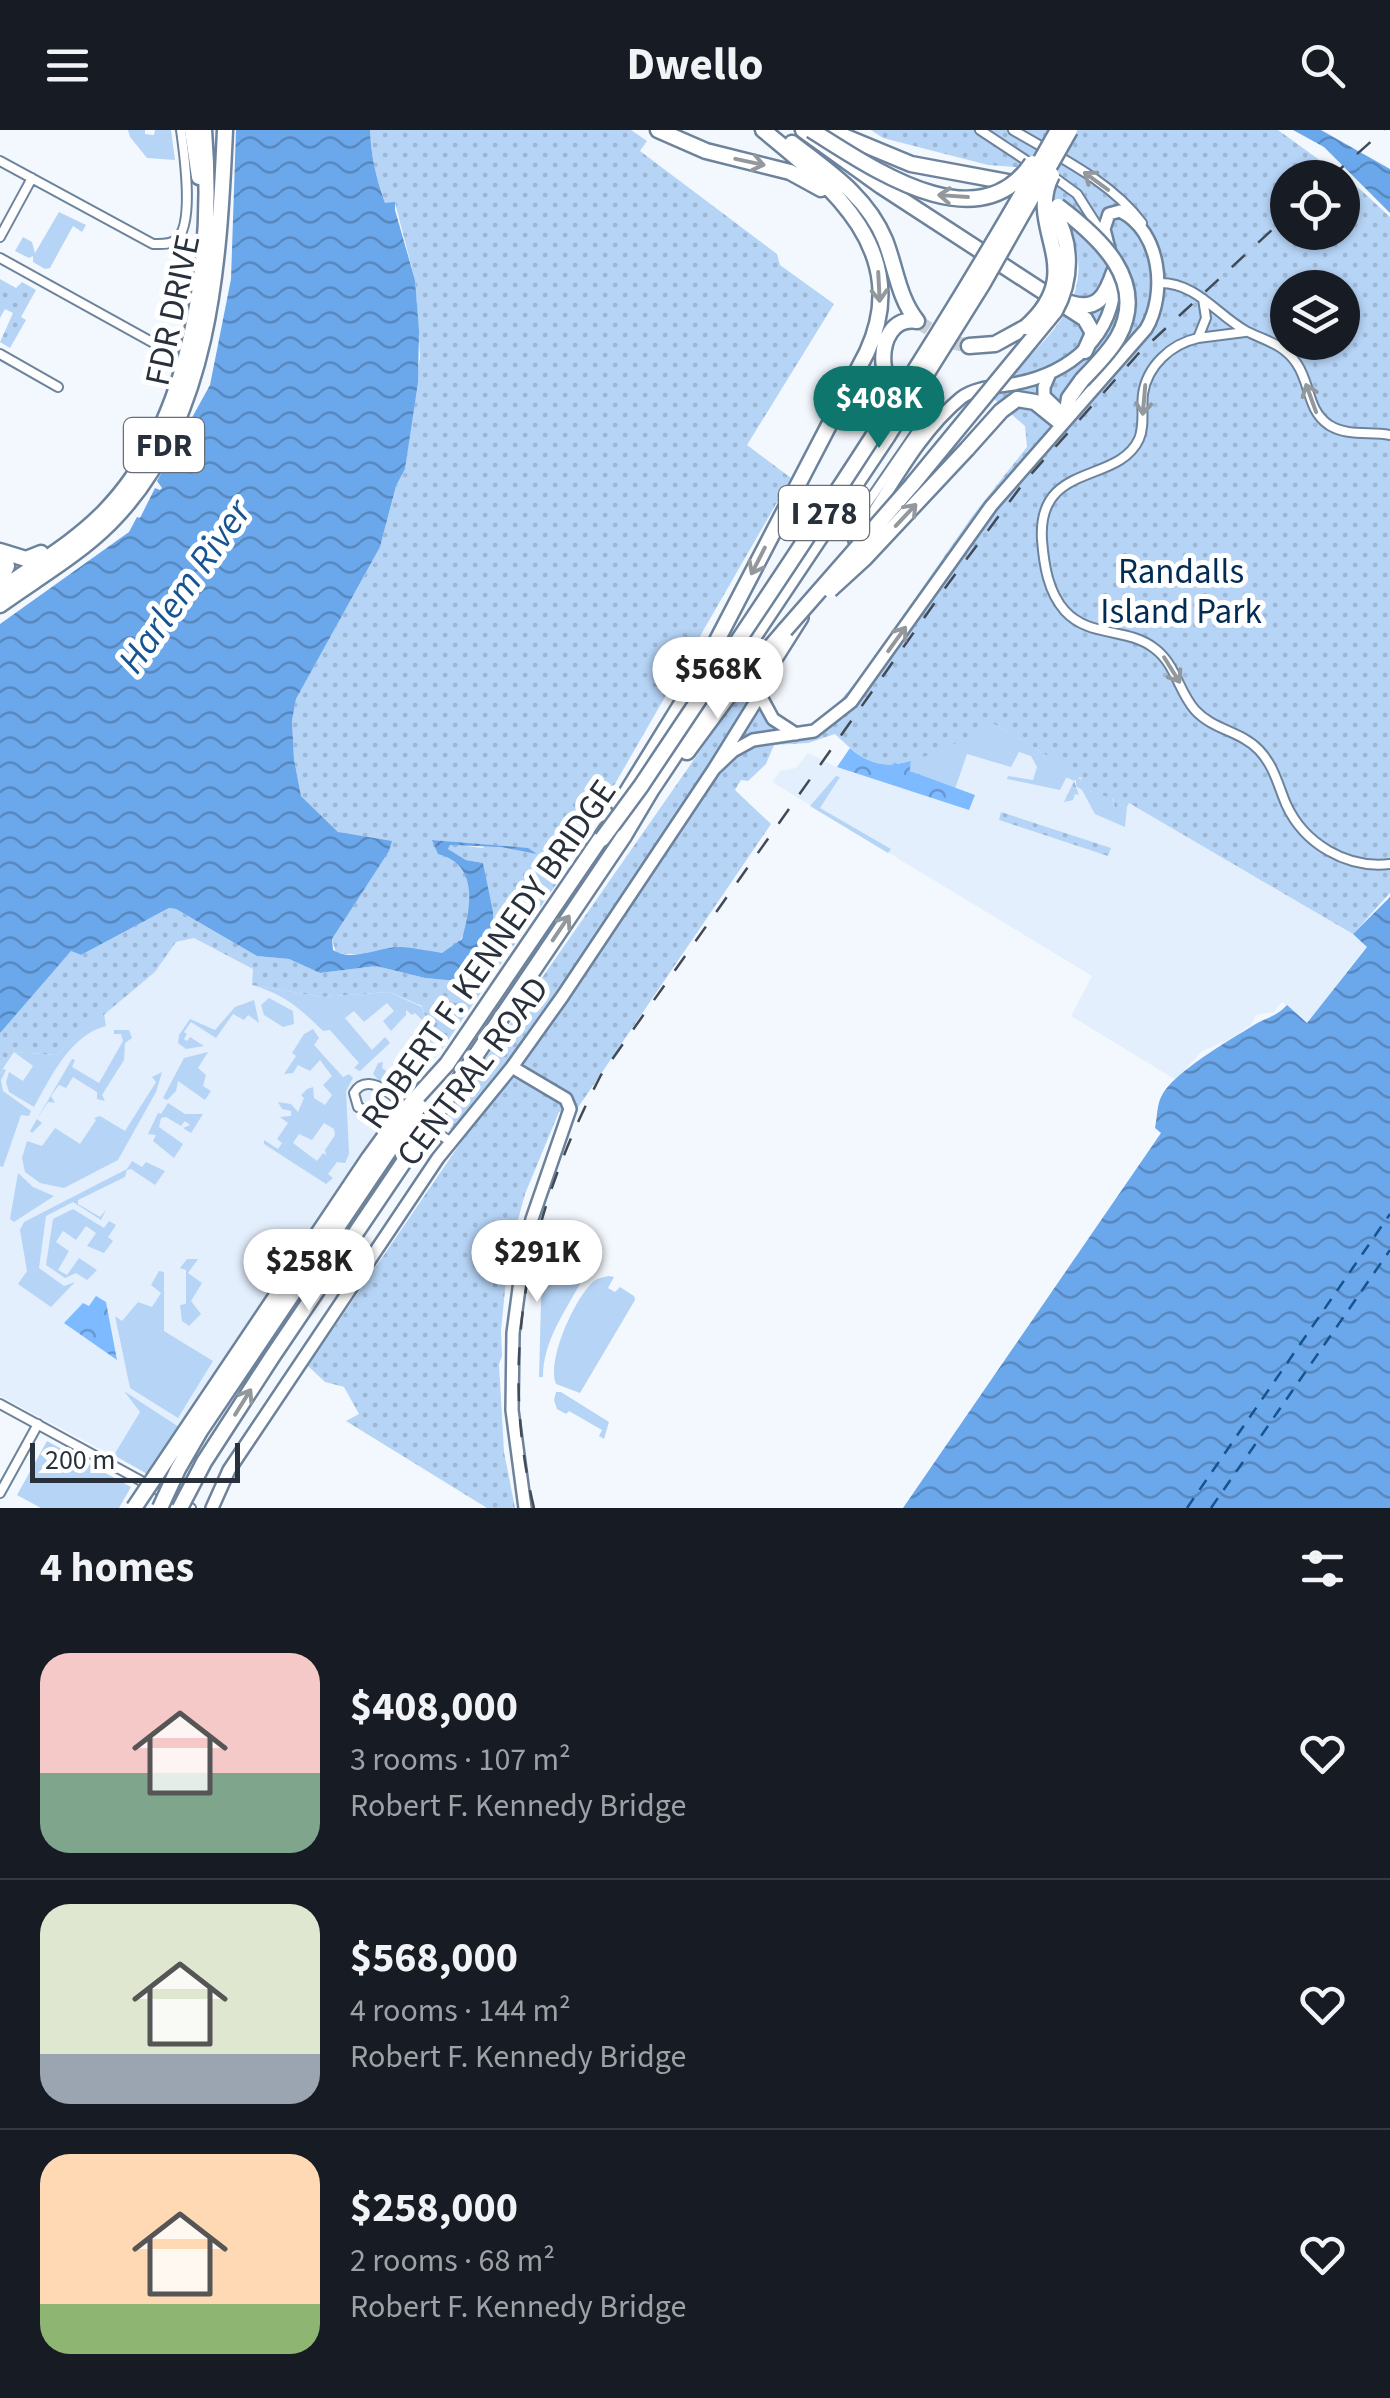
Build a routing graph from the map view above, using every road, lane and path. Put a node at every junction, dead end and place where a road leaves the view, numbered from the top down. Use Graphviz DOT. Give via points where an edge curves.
graph roads {
  1 [pos="181,130"];
  2 [pos="192,130"];
  3 [pos="204,130"];
  4 [pos="213,130"];
  5 [pos="225,130"];
  6 [pos="658,130"];
  7 [pos="764,130"];
  8 [pos="775,130"];
  9 [pos="785,130"];
  10 [pos="807,130"];
  11 [pos="828,130"];
  12 [pos="980,130"];
  13 [pos="1013,130"];
  14 [pos="1050,130"];
  15 [pos="1058,130"];
  16 [pos="1072,130"];
  17 [pos="0,161"];
  18 [pos="32,178"];
  19 [pos="903,202"];
  20 [pos="1055,208"];
  21 [pos="220,221"];
  22 [pos="859,224"];
  23 [pos="205,232"];
  24 [pos="0,238"];
  25 [pos="1108,245"];
  26 [pos="1154,255"];
  27 [pos="0,258"];
  28 [pos="1114,272"];
  29 [pos="1159,283"];
  30 [pos="1053,296"];
  31 [pos="1203,299"];
  32 [pos="1249,332"];
  33 [pos="1198,338"];
  34 [pos="969,346"];
  35 [pos="1086,351"];
  36 [pos="168,352"];
  37 [pos="0,354"];
  38 [pos="1050,373"];
  39 [pos="999,386"];
  40 [pos="58,387"];
  41 [pos="963,396"];
  42 [pos="931,411"];
  43 [pos="1001,411"];
  44 [pos="1064,420"];
  45 [pos="1390,435"];
  46 [pos="121,492"];
  47 [pos="863,520"];
  48 [pos="0,553"];
  49 [pos="0,580"];
  50 [pos="0,590"];
  51 [pos="0,605"];
  52 [pos="785,630"];
  53 [pos="760,694"];
  54 [pos="798,735"];
  55 [pos="714,769"];
  56 [pos="624,836"];
  57 [pos="602,839"];
  58 [pos="1390,864"];
  59 [pos="447,1064"];
  60 [pos="512,1067"];
  61 [pos="382,1091"];
  62 [pos="378,1108"];
  63 [pos="420,1123"];
  64 [pos="450,1142"];
  65 [pos="0,1404"];
  66 [pos="38,1424"];
  67 [pos="0,1492"];
  68 [pos="134,1508"];
  69 [pos="160,1508"];
  70 [pos="180,1508"];
  71 [pos="191,1508"];
  72 [pos="212,1508"];
  73 [pos="526,1508"];
  1 -- 18 [label="street" via="184,227 172,242 153,244"];
  2 -- 23 [label="highway"];
  3 -- 23 [label="highway"];
  4 -- 21 [label="highway"];
  5 -- 21 [label="highway, FDR DRIVE / FDR"];
  6 -- 22 [label="highway, one-way" via="706,151 799,176"];
  7 -- 22 [label="highway" via="832,190"];
  8 -- 42 [label="highway" via="839,179 882,234 917,322 905,320 889,334 889,385 906,406"];
  9 -- 19 [label="highway"];
  14 -- 10 [label="highway, one-way, bridge" via="1012,184 960,198 898,182"];
  10 -- 19 [label="highway, bridge"];
  11 -- 20 [label="highway" via="924,167 1031,188"];
  12 -- 25 [label="street" via="1069,186"];
  26 -- 13 [label="street, one-way" via="1130,208"];
  15 -- 57 [label="highway, ROBERT F. KENNEDY BRIDGE / I 278, bridge" via="902,396"];
  16 -- 34 [label="highway, bridge" via="1046,191 1057,263 1048,301 1014,336"];
  16 -- 56 [label="highway, ROBERT F. KENNEDY BRIDGE / I 278, bridge" via="936,361"];
  17 -- 18 [label="street"];
  18 -- 24 [label="street"];
  19 -- 30 [label="highway"];
  20 -- 44 [label="highway, bridge" via="1112,255 1127,292 1118,336 1069,398"];
  20 -- 52 [label="highway, bridge" via="1068,260 1056,311"];
  21 -- 51 [label="highway, FDR DRIVE / FDR" via="194,374 152,466 106,528"];
  22 -- 57 [label="highway, one-way, bridge" via="880,284 871,344 698,677"];
  23 -- 46 [label="highway, FDR DRIVE / FDR" via="179,382"];
  25 -- 26 [label="street" via="1106,220 1120,212"];
  25 -- 28 [label="street"];
  26 -- 29 [label="street, CENTRAL ROAD"];
  27 -- 36 [label="street"];
  28 -- 30 [label="highway" via="1106,295 1092,306"];
  28 -- 35 [label="street" via="1108,314"];
  29 -- 31 [label="street" via="1180,285"];
  29 -- 44 [label="street, CENTRAL ROAD" via="1146,329"];
  30 -- 35 [label="highway" via="1090,324"];
  31 -- 32 [label="street"];
  31 -- 33 [label="street" via="1206,318"];
  32 -- 33 [label="street"];
  45 -- 32 [label="street, one-way" via="1328,424 1313,408 1294,359"];
  33 -- 58 [label="street, one-way" via="1170,350 1149,376 1141,434 1130,453 1070,481 1050,503 1042,530 1050,586 1080,623 1131,636 1159,652 1196,711 1265,757 1294,818 1316,842 1348,860"];
  35 -- 38 [label="street"];
  37 -- 40 [label="street"];
  38 -- 39 [label="street"];
  38 -- 44 [label="street" via="1046,400"];
  39 -- 41 [label="street"];
  39 -- 43 [label="highway"];
  41 -- 42 [label="street"];
  41 -- 47 [label="street, CENTRAL ROAD"];
  42 -- 47 [label="street, CENTRAL ROAD"];
  43 -- 44 [label="highway" via="1028,399"];
  52 -- 43 [label="highway, one-way, bridge" via="866,558"];
  54 -- 44 [label="street, CENTRAL ROAD, one-way" via="821,728 851,702 964,541"];
  46 -- 48 [label="highway" via="36,556"];
  46 -- 50 [label="highway, FDR DRIVE / FDR" via="86,528"];
  47 -- 53 [label="street, CENTRAL ROAD"];
  48 -- 49 [label="highway" via="7,566"];
  52 -- 56 [label="highway"];
  53 -- 54 [label="street" via="773,719"];
  53 -- 55 [label="street, CENTRAL ROAD"];
  54 -- 55 [label="street, CENTRAL ROAD" via="746,743"];
  55 -- 60 [label="street, CENTRAL ROAD"];
  70 -- 56 [label="highway, ROBERT F. KENNEDY BRIDGE / I 278, one-way, bridge" via="272,1357"];
  57 -- 59 [label="highway, ROBERT F. KENNEDY BRIDGE / I 278"];
  59 -- 68 [label="highway, bridge" via="369,1158"];
  59 -- 69 [label="highway, ROBERT F. KENNEDY BRIDGE / I 278, bridge" via="200,1432"];
  60 -- 64 [label="street, CENTRAL ROAD"];
  60 -- 73 [label="street" via="566,1099 570,1109 532,1219 513,1332 512,1410"];
  61 -- 62 [label="street"];
  61 -- 62 [label="street" via="368,1082 354,1093 362,1110"];
  61 -- 63 [label="street"];
  62 -- 63 [label="street"];
  63 -- 64 [label="street"];
  64 -- 72 [label="street, CENTRAL ROAD" via="229,1470"];
  65 -- 66 [label="street"];
  66 -- 67 [label="street"];
  66 -- 71 [label="street"];
}
